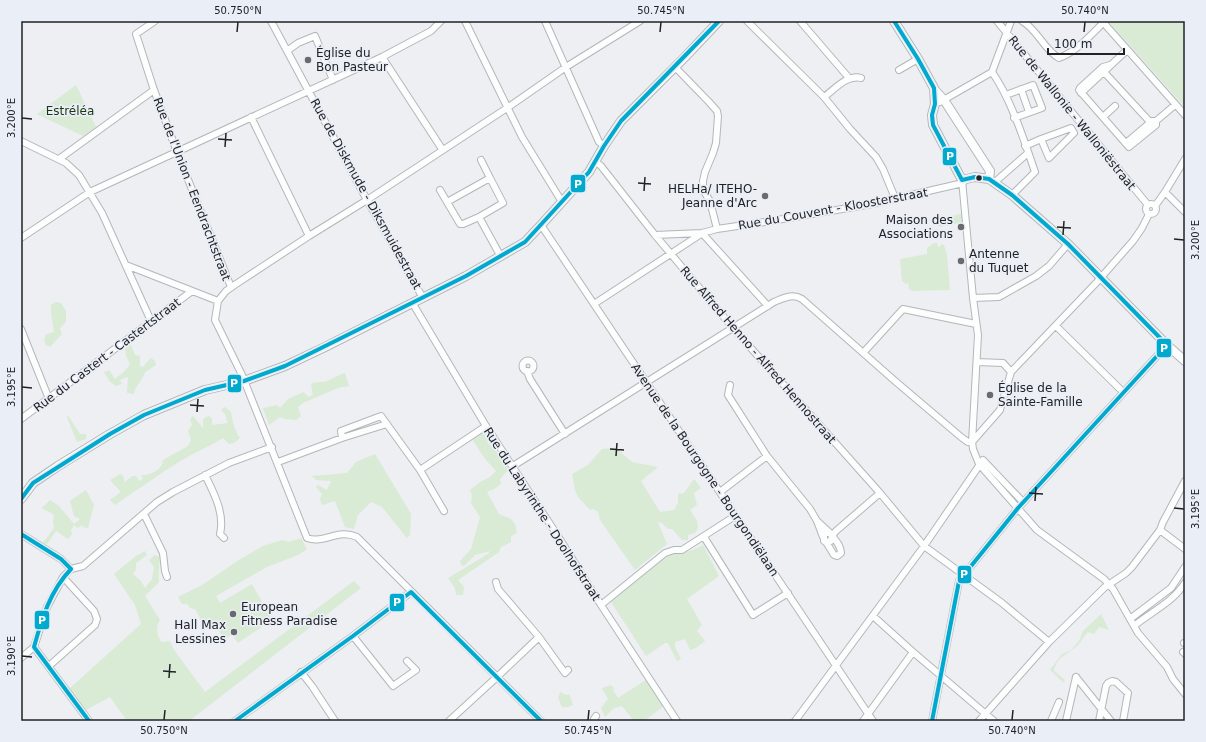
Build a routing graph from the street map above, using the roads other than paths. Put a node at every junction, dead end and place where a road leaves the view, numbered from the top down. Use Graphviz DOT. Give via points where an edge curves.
graph roads {
  1 [pos="155,21"];
  2 [pos="270,21"];
  3 [pos="441,21"];
  4 [pos="465,21"];
  5 [pos="545,21"];
  6 [pos="640,21"];
  7 [pos="747,21"];
  8 [pos="800,21"];
  9 [pos="894,21"];
  10 [pos="997,21"];
  11 [pos="1011,21"];
  12 [pos="1022,21"];
  13 [pos="716,22"];
  14 [pos="1103,22"];
  15 [pos="1007,34"];
  16 [pos="1127,50"];
  17 [pos="286,51"];
  18 [pos="382,57"];
  19 [pos="685,57"];
  20 [pos="918,59"];
  21 [pos="1110,65"];
  22 [pos="566,67"];
  23 [pos="675,67"];
  24 [pos="899,70"];
  25 [pos="992,72"];
  26 [pos="1104,72"];
  27 [pos="682,74"];
  28 [pos="850,78"];
  29 [pos="860,78"];
  30 [pos="333,80"];
  31 [pos="934,88"];
  32 [pos="1021,89"];
  33 [pos="154,90"];
  34 [pos="308,90"];
  35 [pos="1081,93"];
  36 [pos="1006,95"];
  37 [pos="824,98"];
  38 [pos="944,100"];
  39 [pos="936,104"];
  40 [pos="1175,105"];
  41 [pos="1115,106"];
  42 [pos="507,108"];
  43 [pos="1029,112"];
  44 [pos="1185,115"];
  45 [pos="251,117"];
  46 [pos="1103,117"];
  47 [pos="1014,118"];
  48 [pos="1153,122"];
  49 [pos="1041,139"];
  50 [pos="21,141"];
  51 [pos="604,146"];
  52 [pos="1025,146"];
  53 [pos="442,149"];
  54 [pos="177,152"];
  55 [pos="1028,153"];
  56 [pos="59,159"];
  57 [pos="1185,159"];
  58 [pos="481,160"];
  59 [pos="595,161"];
  60 [pos="490,178"];
  61 [pos="992,180"];
  62 [pos="963,182"];
  63 [pos="440,190"];
  64 [pos="90,192"];
  65 [pos="1165,192"];
  66 [pos="1012,195"];
  67 [pos="895,198"];
  68 [pos="367,200"];
  69 [pos="447,202"];
  70 [pos="562,202"];
  71 [pos="1151,206"];
  72 [pos="1185,212"];
  73 [pos="479,217"];
  74 [pos="542,225"];
  75 [pos="717,229"];
  76 [pos="702,233"];
  77 [pos="655,235"];
  78 [pos="309,236"];
  79 [pos="21,238"];
  80 [pos="1068,244"];
  81 [pos="670,253"];
  82 [pos="501,257"];
  83 [pos="126,265"];
  84 [pos="1101,278"];
  85 [pos="231,287"];
  86 [pos="192,291"];
  87 [pos="423,298"];
  88 [pos="973,298"];
  89 [pos="218,301"];
  90 [pos="413,304"];
  91 [pos="594,304"];
  92 [pos="768,306"];
  93 [pos="151,321"];
  94 [pos="976,324"];
  95 [pos="1056,326"];
  96 [pos="733,328"];
  97 [pos="21,329"];
  98 [pos="1167,345"];
  99 [pos="862,353"];
  100 [pos="1185,361"];
  101 [pos="977,362"];
  102 [pos="527,371"];
  103 [pos="1011,372"];
  104 [pos="244,381"];
  105 [pos="646,383"];
  106 [pos="730,385"];
  107 [pos="1123,392"];
  108 [pos="49,399"];
  109 [pos="21,419"];
  110 [pos="486,426"];
  111 [pos="565,434"];
  112 [pos="972,442"];
  113 [pos="272,447"];
  114 [pos="767,456"];
  115 [pos="278,462"];
  116 [pos="979,464"];
  117 [pos="513,466"];
  118 [pos="420,470"];
  119 [pos="205,475"];
  120 [pos="1185,481"];
  121 [pos="720,492"];
  122 [pos="880,493"];
  123 [pos="21,499"];
  124 [pos="1023,502"];
  125 [pos="1018,508"];
  126 [pos="444,511"];
  127 [pos="144,514"];
  128 [pos="735,516"];
  129 [pos="817,521"];
  130 [pos="1160,530"];
  131 [pos="21,534"];
  132 [pos="831,535"];
  133 [pos="704,537"];
  134 [pos="224,538"];
  135 [pos="825,540"];
  136 [pos="924,546"];
  137 [pos="1185,549"];
  138 [pos="1185,567"];
  139 [pos="71,570"];
  140 [pos="963,575"];
  141 [pos="63,577"];
  142 [pos="167,577"];
  143 [pos="503,578"];
  144 [pos="1185,583"];
  145 [pos="1109,584"];
  146 [pos="411,592"];
  147 [pos="788,593"];
  148 [pos="601,605"];
  149 [pos="873,616"];
  150 [pos="1130,619"];
  151 [pos="1134,626"];
  152 [pos="353,636"];
  153 [pos="539,636"];
  154 [pos="1049,642"];
  155 [pos="34,647"];
  156 [pos="913,652"];
  157 [pos="21,658"];
  158 [pos="407,661"];
  159 [pos="49,666"];
  160 [pos="836,666"];
  161 [pos="568,670"];
  162 [pos="301,672"];
  163 [pos="940,674"];
  164 [pos="497,677"];
  165 [pos="1185,694"];
  166 [pos="1059,702"];
  167 [pos="1102,709"];
  168 [pos="986,713"];
  169 [pos="868,714"];
  170 [pos="89,721"];
  171 [pos="235,721"];
  172 [pos="335,721"];
  173 [pos="449,721"];
  174 [pos="541,721"];
  175 [pos="677,721"];
  176 [pos="795,721"];
  177 [pos="864,721"];
  178 [pos="873,721"];
  179 [pos="932,721"];
  180 [pos="979,721"];
  181 [pos="994,721"];
  182 [pos="1051,721"];
  183 [pos="1066,721"];
  184 [pos="1099,721"];
  185 [pos="1111,721"];
  186 [pos="1123,721"];
  1 -- 33 [label="street, Rue de l'Union - Eendrachtstraat" via="136,34"];
  2 -- 17 [label="street, Rue de Diskmude - Diksmuidestraat"];
  3 -- 18 [label="street" via="431,31"];
  4 -- 42 [label="street"];
  5 -- 22 [label="street"];
  6 -- 22 [label="street"];
  7 -- 37 [label="street"];
  8 -- 28 [label="street"];
  9 -- 20 [label="street"];
  10 -- 15 [label="street, Rue de Wallonie - Walloniëstraat"];
  11 -- 15 [label="street"];
  12 -- 14 [label="street" via="1030,26 1059,58 1066,56"];
  13 -- 19 [label="street"];
  14 -- 16 [label="street"];
  15 -- 25 [label="street"];
  15 -- 71 [label="street, Rue de Wallonie - Walloniëstraat"];
  16 -- 21 [label="street"];
  16 -- 40 [label="street"];
  17 -- 30 [label="street" via="315,36"];
  17 -- 34 [label="street, Rue de Diskmude - Diksmuidestraat"];
  18 -- 30 [label="street"];
  18 -- 53 [label="street"];
  19 -- 23 [label="street"];
  19 -- 27 [label="street" via="681,68"];
  20 -- 24 [label="street"];
  20 -- 31 [label="street"];
  21 -- 26 [label="street"];
  21 -- 35 [label="street" via="1103,67 1080,88"];
  22 -- 42 [label="street"];
  22 -- 51 [label="street" via="599,142"];
  23 -- 27 [label="street"];
  23 -- 51 [label="street" via="622,121"];
  25 -- 36 [label="street"];
  25 -- 38 [label="street"];
  26 -- 35 [label="street"];
  26 -- 48 [label="street"];
  27 -- 75 [label="street" via="717,111 716,143 703,181 703,190 710,201"];
  28 -- 29 [label="street"];
  28 -- 37 [label="street"];
  30 -- 34 [label="street"];
  31 -- 38 [label="street"];
  31 -- 39 [label="street"];
  32 -- 36 [label="street"];
  32 -- 43 [label="street"];
  32 -- 43 [label="street" via="1033,85 1042,108"];
  33 -- 54 [label="street, Rue de l'Union - Eendrachtstraat"];
  33 -- 56 [label="street"];
  34 -- 45 [label="street"];
  34 -- 68 [label="street, Rue de Diskmude - Diksmuidestraat"];
  35 -- 46 [label="street"];
  36 -- 47 [label="street"];
  37 -- 67 [label="street" via="876,156"];
  38 -- 39 [label="street"];
  38 -- 61 [label="street" via="990,171"];
  39 -- 62 [label="street" via="932,115 933,125"];
  40 -- 44 [label="street"];
  40 -- 48 [label="street"];
  41 -- 46 [label="street"];
  42 -- 53 [label="street"];
  42 -- 70 [label="street" via="538,165"];
  43 -- 47 [label="street"];
  45 -- 54 [label="street"];
  45 -- 78 [label="street"];
  46 -- 48 [label="street" via="1129,147 1156,125"];
  47 -- 52 [label="street"];
  49 -- 49 [label="street" via="1049,158 1074,133 1070,128"];
  49 -- 52 [label="street"];
  50 -- 56 [label="street"];
  51 -- 59 [label="street"];
  52 -- 55 [label="street"];
  53 -- 68 [label="street"];
  54 -- 64 [label="street"];
  54 -- 85 [label="street, Rue de l'Union - Eendrachtstraat"];
  55 -- 61 [label="street"];
  55 -- 66 [label="street" via="1035,172"];
  56 -- 64 [label="street" via="76,171"];
  57 -- 65 [label="street"];
  58 -- 60 [label="street"];
  59 -- 70 [label="street" via="589,172"];
  59 -- 77 [label="street, Rue Alfred Henno - Alfred Hennostraat"];
  60 -- 69 [label="street"];
  60 -- 73 [label="street" via="503,203"];
  61 -- 62 [label="street" via="975,177"];
  61 -- 66 [label="street"];
  62 -- 67 [label="street, Rue du Couvent - Kloosterstraat"];
  62 -- 88 [label="street"];
  63 -- 69 [label="street"];
  64 -- 79 [label="street"];
  64 -- 83 [label="street"];
  65 -- 71 [label="street"];
  65 -- 72 [label="street"];
  66 -- 80 [label="street"];
  67 -- 75 [label="street, Rue du Couvent - Kloosterstraat" via="817,214"];
  68 -- 78 [label="street"];
  68 -- 87 [label="street, Rue de Diskmude - Diksmuidestraat"];
  69 -- 73 [label="street" via="460,224"];
  70 -- 74 [label="street"];
  71 -- 84 [label="street" via="1146,211 1149,214 1134,241"];
  73 -- 82 [label="street"];
  74 -- 82 [label="street" via="525,242"];
  74 -- 91 [label="street, Avenue de la Bourgogne - Bourgondiëlaan"];
  75 -- 76 [label="street, Rue du Couvent - Kloosterstraat"];
  76 -- 77 [label="street, Rue du Couvent - Kloosterstraat"];
  76 -- 81 [label="street, Rue du Couvent - Kloosterstraat"];
  76 -- 92 [label="street"];
  77 -- 81 [label="street, Rue Alfred Henno - Alfred Hennostraat"];
  78 -- 85 [label="street"];
  80 -- 84 [label="street"];
  80 -- 88 [label="street" via="1049,266 999,297"];
  81 -- 91 [label="street, Rue du Couvent - Kloosterstraat"];
  81 -- 96 [label="street, Rue Alfred Henno - Alfred Hennostraat"];
  82 -- 87 [label="street"];
  83 -- 86 [label="street"];
  83 -- 93 [label="street"];
  84 -- 95 [label="street"];
  84 -- 98 [label="street"];
  85 -- 89 [label="street"];
  86 -- 89 [label="street"];
  86 -- 93 [label="street, Rue du Castert - Castertstraat"];
  87 -- 90 [label="street"];
  88 -- 94 [label="street"];
  89 -- 104 [label="street" via="215,320"];
  90 -- 104 [label="street" via="285,366"];
  90 -- 110 [label="street, Rue du Labyrinthe - Doolhofstraat"];
  91 -- 105 [label="street, Avenue de la Bourgogne - Bourgondiëlaan"];
  92 -- 96 [label="street"];
  92 -- 99 [label="street" via="791,295 796,296"];
  93 -- 108 [label="street, Rue du Castert - Castertstraat"];
  94 -- 99 [label="street" via="903,309"];
  94 -- 101 [label="street"];
  95 -- 103 [label="street"];
  95 -- 107 [label="street"];
  96 -- 105 [label="street"];
  96 -- 122 [label="street, Rue Alfred Henno - Alfred Hennostraat"];
  97 -- 108 [label="street"];
  98 -- 100 [label="street"];
  98 -- 107 [label="street"];
  99 -- 112 [label="street" via="960,437"];
  101 -- 103 [label="street" via="1003,363"];
  101 -- 112 [label="street"];
  102 -- 111 [label="street"];
  103 -- 112 [label="street" via="1000,410"];
  104 -- 113 [label="street"];
  104 -- 123 [label="street" via="205,390 144,415 58,466 33,484"];
  105 -- 111 [label="street"];
  105 -- 121 [label="street, Avenue de la Bourgogne - Bourgondiëlaan"];
  106 -- 114 [label="street" via="728,395"];
  107 -- 124 [label="street"];
  108 -- 109 [label="street, Rue du Castert - Castertstraat"];
  110 -- 117 [label="street, Rue du Labyrinthe - Doolhofstraat"];
  110 -- 118 [label="street"];
  111 -- 117 [label="street"];
  112 -- 116 [label="street"];
  113 -- 115 [label="street"];
  113 -- 119 [label="street"];
  114 -- 121 [label="street"];
  114 -- 129 [label="street"];
  115 -- 118 [label="street" via="387,424"];
  115 -- 146 [label="street" via="307,538 314,540 350,533"];
  116 -- 124 [label="street" via="983,460"];
  116 -- 125 [label="street"];
  116 -- 136 [label="street"];
  117 -- 148 [label="street, Rue du Labyrinthe - Doolhofstraat"];
  118 -- 126 [label="street"];
  119 -- 127 [label="street" via="157,502"];
  119 -- 134 [label="street" via="222,519 220,534"];
  120 -- 130 [label="street"];
  121 -- 128 [label="street, Avenue de la Bourgogne - Bourgondiëlaan"];
  122 -- 132 [label="street"];
  122 -- 136 [label="street, Rue Alfred Henno - Alfred Hennostraat"];
  124 -- 125 [label="street"];
  125 -- 140 [label="street"];
  125 -- 145 [label="street" via="1037,530"];
  127 -- 139 [label="street" via="83,566"];
  127 -- 142 [label="street" via="163,553"];
  128 -- 133 [label="street"];
  128 -- 147 [label="street, Avenue de la Bourgogne - Bourgondiëlaan"];
  129 -- 132 [label="street"];
  129 -- 135 [label="street"];
  130 -- 137 [label="street"];
  130 -- 145 [label="street" via="1126,573"];
  131 -- 139 [label="street" via="61,559"];
  132 -- 135 [label="street" via="831,541"];
  132 -- 135 [label="street" via="841,547 841,553 834,555"];
  133 -- 147 [label="street" via="754,615"];
  133 -- 148 [label="street" via="682,550 666,553"];
  136 -- 140 [label="street, Rue Alfred Henno - Alfred Hennostraat"];
  136 -- 149 [label="street"];
  138 -- 150 [label="street" via="1167,592"];
  139 -- 141 [label="street"];
  140 -- 154 [label="street, Rue Alfred Henno - Alfred Hennostraat"];
  140 -- 163 [label="street" via="959,581"];
  141 -- 155 [label="street" via="47,606"];
  141 -- 159 [label="street" via="94,611 98,619 95,625"];
  143 -- 153 [label="street" via="494,583"];
  144 -- 151 [label="street" via="1170,601"];
  145 -- 150 [label="street"];
  145 -- 154 [label="street"];
  146 -- 152 [label="street"];
  146 -- 164 [label="street"];
  147 -- 160 [label="street, Avenue de la Bourgogne - Bourgondiëlaan"];
  148 -- 175 [label="street, Rue du Labyrinthe - Doolhofstraat"];
  149 -- 156 [label="street"];
  149 -- 160 [label="street"];
  150 -- 151 [label="street"];
  151 -- 165 [label="street"];
  152 -- 158 [label="street" via="393,686 416,670"];
  152 -- 162 [label="street"];
  153 -- 161 [label="street" via="565,672"];
  153 -- 164 [label="street"];
  154 -- 168 [label="street"];
  155 -- 157 [label="street"];
  155 -- 159 [label="street"];
  156 -- 163 [label="street"];
  156 -- 169 [label="street"];
  159 -- 170 [label="street"];
  160 -- 169 [label="street, Avenue de la Bourgogne - Bourgondiëlaan"];
  160 -- 176 [label="street"];
  162 -- 171 [label="street"];
  162 -- 172 [label="street"];
  163 -- 168 [label="street"];
  163 -- 179 [label="street"];
  164 -- 173 [label="street"];
  164 -- 174 [label="street"];
  166 -- 182 [label="street"];
  167 -- 183 [label="street" via="1076,677"];
  167 -- 184 [label="street"];
  167 -- 185 [label="street"];
  167 -- 186 [label="street" via="1107,684 1115,681 1128,693"];
  168 -- 180 [label="street"];
  168 -- 181 [label="street"];
  169 -- 177 [label="street"];
  169 -- 178 [label="street, Avenue de la Bourgogne - Bourgondiëlaan"];
}
